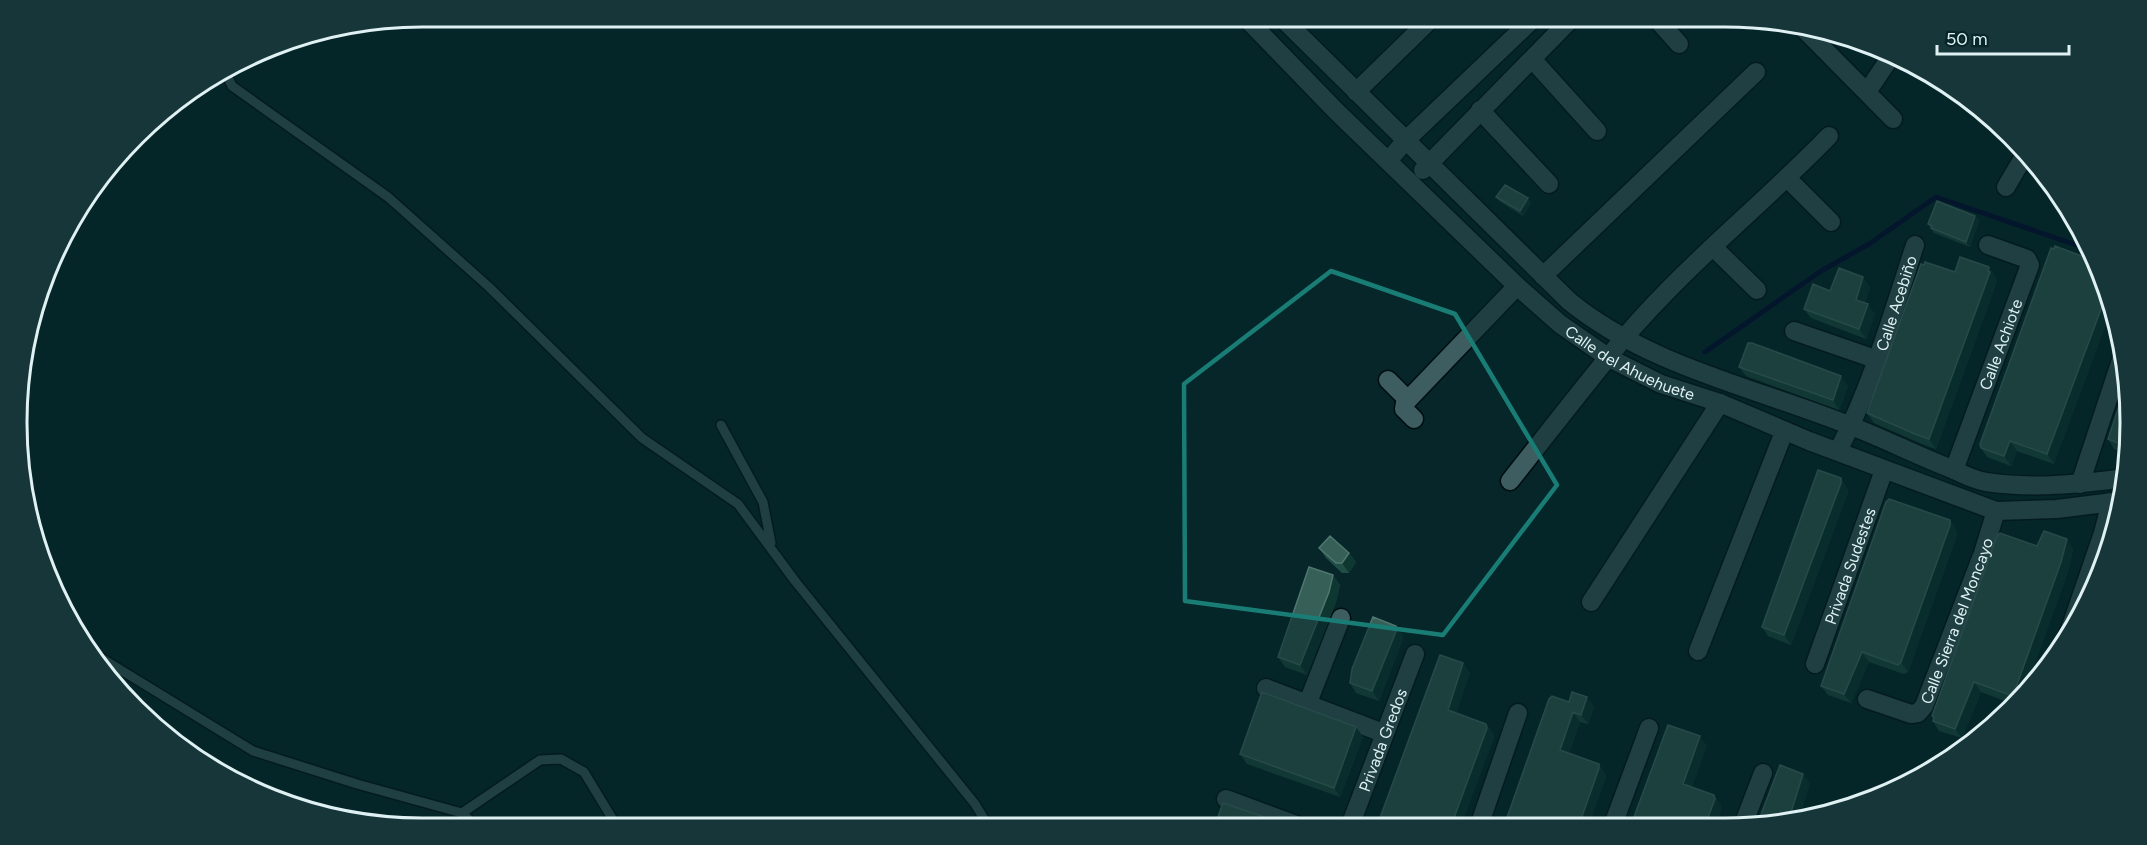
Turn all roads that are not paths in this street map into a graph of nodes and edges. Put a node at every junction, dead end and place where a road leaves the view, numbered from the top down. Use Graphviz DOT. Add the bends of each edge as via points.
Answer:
graph roads {
  1 [pos="1255,27"];
  2 [pos="1292,27"];
  3 [pos="1423,27"];
  4 [pos="1524,27"];
  5 [pos="1564,27"];
  6 [pos="1663,27"];
  7 [pos="1812,37"];
  8 [pos="1679,45"];
  9 [pos="1533,60"];
  10 [pos="1887,62"];
  11 [pos="1756,72"];
  12 [pos="228,78"];
  13 [pos="1356,92"];
  14 [pos="1867,92"];
  15 [pos="1480,110"];
  16 [pos="1893,119"];
  17 [pos="1597,131"];
  18 [pos="1829,136"];
  19 [pos="1406,140"];
  20 [pos="1389,160"];
  21 [pos="2021,161"];
  22 [pos="1430,162"];
  23 [pos="1788,179"];
  24 [pos="1412,182"];
  25 [pos="1549,184"];
  26 [pos="2006,187"];
  27 [pos="1831,222"];
  28 [pos="1988,245"];
  29 [pos="1915,246"];
  30 [pos="1713,247"];
  31 [pos="1543,276"];
  32 [pos="1517,285"];
  33 [pos="1757,290"];
  34 [pos="1794,331"];
  35 [pos="1625,338"];
  36 [pos="1609,358"];
  37 [pos="1878,360"];
  38 [pos="2117,372"];
  39 [pos="1388,380"];
  40 [pos="1408,400"];
  41 [pos="1720,403"];
  42 [pos="1414,418"];
  43 [pos="721,425"];
  44 [pos="1851,426"];
  45 [pos="1784,432"];
  46 [pos="1838,451"];
  47 [pos="1884,470"];
  48 [pos="1954,470"];
  49 [pos="2116,479"];
  50 [pos="1510,481"];
  51 [pos="2080,484"];
  52 [pos="2111,503"];
  53 [pos="1996,511"];
  54 [pos="2101,543"];
  55 [pos="772,547"];
  56 [pos="2092,570"];
  57 [pos="1591,602"];
  58 [pos="1341,618"];
  59 [pos="1698,651"];
  60 [pos="1415,654"];
  61 [pos="109,662"];
  62 [pos="1815,664"];
  63 [pos="1266,688"];
  64 [pos="1868,699"];
  65 [pos="1307,705"];
  66 [pos="1518,713"];
  67 [pos="1649,728"];
  68 [pos="1383,734"];
  69 [pos="1763,773"];
  70 [pos="1226,799"];
  71 [pos="462,813"];
  72 [pos="1746,817"];
  73 [pos="467,818"];
  74 [pos="612,818"];
  75 [pos="984,818"];
  76 [pos="1277,818"];
  77 [pos="1353,818"];
  78 [pos="1482,818"];
  79 [pos="1616,818"];
  1 -- 20 [label="street, Calle del Ahuehuete"];
  2 -- 13 [label="street, Calle del Ahuehuete"];
  3 -- 13 [label="street"];
  4 -- 19 [label="street"];
  5 -- 9 [label="street"];
  6 -- 8 [label="street"];
  7 -- 14 [label="street"];
  9 -- 15 [label="street"];
  9 -- 17 [label="street"];
  10 -- 14 [label="street"];
  11 -- 31 [label="street"];
  12 -- 55 [label="lane" via="232,86 388,197 489,286 642,438 738,504"];
  13 -- 19 [label="street, Calle del Ahuehuete"];
  14 -- 16 [label="street"];
  15 -- 22 [label="street"];
  15 -- 25 [label="street"];
  18 -- 23 [label="street"];
  19 -- 20 [label="street"];
  19 -- 22 [label="street, Calle del Ahuehuete"];
  20 -- 24 [label="street, Calle del Ahuehuete"];
  21 -- 26 [label="street"];
  22 -- 24 [label="street"];
  22 -- 31 [label="street, Calle del Ahuehuete"];
  23 -- 27 [label="street"];
  23 -- 30 [label="street"];
  24 -- 32 [label="street, Calle del Ahuehuete"];
  28 -- 48 [label="street, Calle Achiote" via="2027,259 2030,265"];
  29 -- 37 [label="street, Calle Acebiño"];
  30 -- 33 [label="street"];
  30 -- 35 [label="street"];
  31 -- 35 [label="street, Calle del Ahuehuete" via="1585,314"];
  32 -- 36 [label="street, Calle del Ahuehuete" via="1560,324"];
  32 -- 40 [label="street"];
  34 -- 37 [label="street, Calle Acebiño"];
  35 -- 36 [label="street"];
  35 -- 44 [label="street, Calle del Ahuehuete" via="1730,383"];
  36 -- 41 [label="street, Calle del Ahuehuete" via="1661,384"];
  36 -- 50 [label="street"];
  37 -- 44 [label="street, Calle Acebiño"];
  38 -- 51 [label="street"];
  39 -- 40 [label="street"];
  40 -- 42 [label="street" via="1404,409"];
  41 -- 45 [label="street, Calle del Ahuehuete"];
  41 -- 57 [label="street"];
  43 -- 55 [label="lane" via="763,502"];
  44 -- 46 [label="street, Calle Acebiño"];
  44 -- 48 [label="street, Calle del Ahuehuete"];
  45 -- 46 [label="street, Calle del Ahuehuete"];
  45 -- 59 [label="street"];
  46 -- 47 [label="street, Calle del Ahuehuete"];
  47 -- 53 [label="street, Calle del Ahuehuete"];
  47 -- 62 [label="street, Privada Sudestes"];
  48 -- 51 [label="street, Calle del Ahuehuete" via="1982,482"];
  49 -- 51 [label="street, Calle del Ahuehuete"];
  52 -- 53 [label="street, Calle del Ahuehuete"];
  53 -- 64 [label="street, Calle Sierra del Moncayo" via="1924,706 1911,714"];
  54 -- 56 [label="street"];
  55 -- 75 [label="lane"];
  58 -- 65 [label="street"];
  60 -- 68 [label="street, Privada Gredos"];
  61 -- 71 [label="lane" via="253,751"];
  63 -- 65 [label="street"];
  65 -- 68 [label="street"];
  66 -- 78 [label="street"];
  67 -- 79 [label="street"];
  68 -- 77 [label="street, Privada Gredos"];
  69 -- 72 [label="street"];
  70 -- 76 [label="street"];
  71 -- 73 [label="lane"];
  71 -- 74 [label="lane" via="540,760 561,759 584,772"];
}
